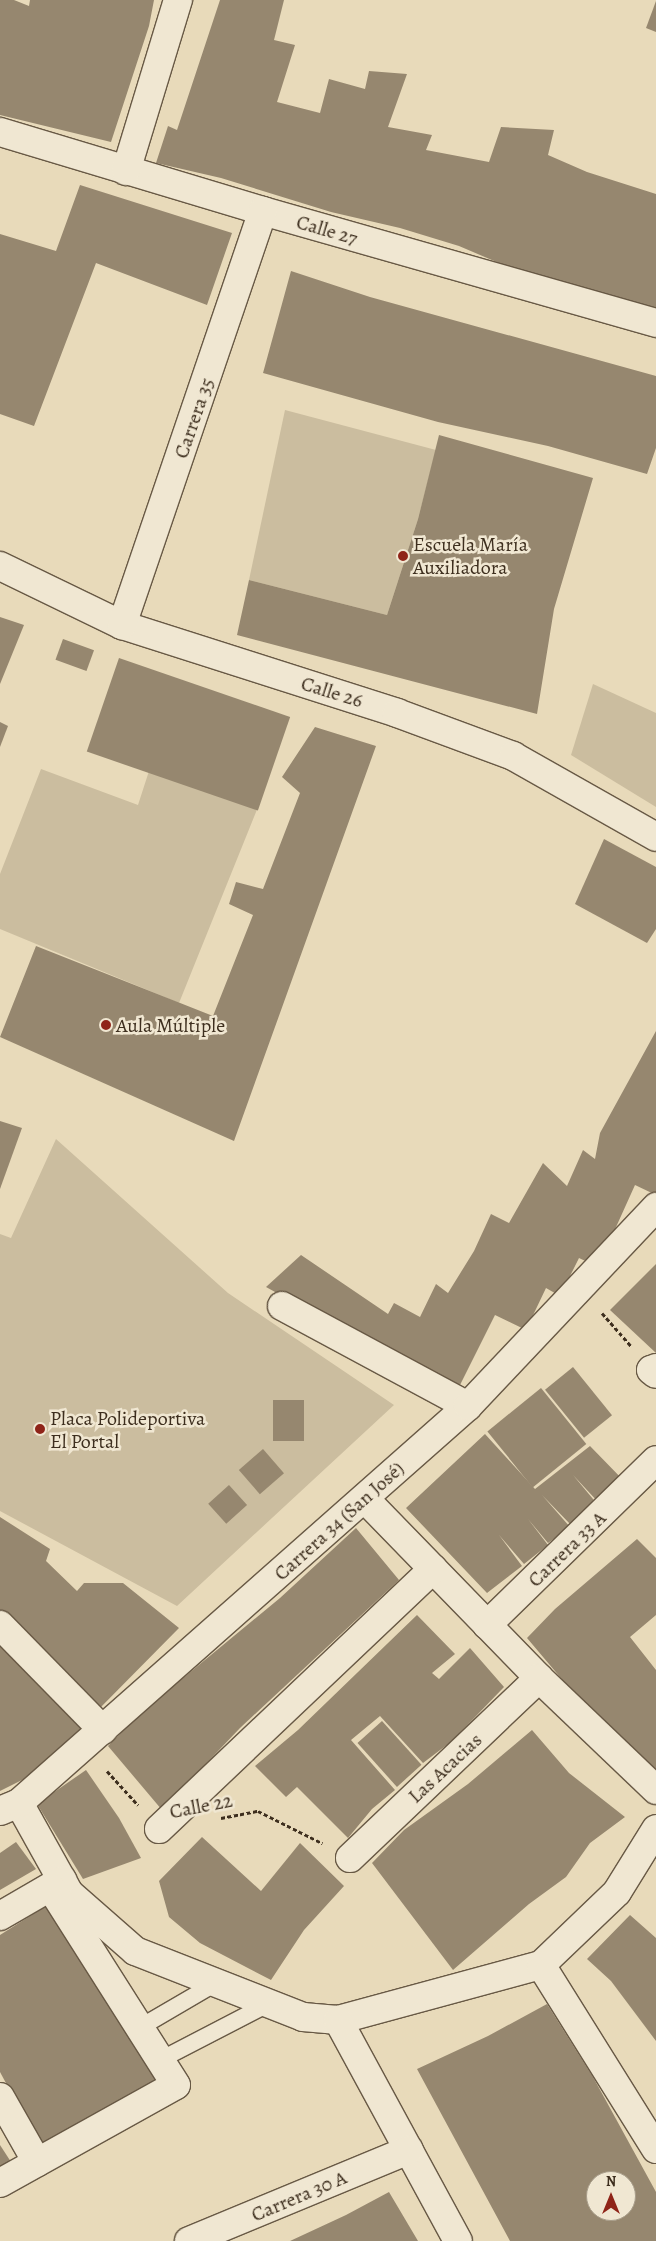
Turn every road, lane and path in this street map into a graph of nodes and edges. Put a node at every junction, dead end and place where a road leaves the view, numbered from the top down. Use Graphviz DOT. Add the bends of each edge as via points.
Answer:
graph roads {
  1 [pos="178,0"];
  2 [pos="0,132"];
  3 [pos="126,171"];
  4 [pos="263,211"];
  5 [pos="656,323"];
  6 [pos="1,567"];
  7 [pos="122,624"];
  8 [pos="656,837"];
  9 [pos="656,1208"];
  10 [pos="578,1286"];
  11 [pos="282,1306"];
  12 [pos="654,1371"];
  13 [pos="468,1406"];
  14 [pos="651,1467"];
  15 [pos="365,1498"];
  16 [pos="432,1569"];
  17 [pos="0,1625"];
  18 [pos="487,1625"];
  19 [pos="539,1678"];
  20 [pos="94,1738"];
  21 [pos="656,1790"];
  22 [pos="10,1807"];
  23 [pos="213,1819"];
  24 [pos="158,1829"];
  25 [pos="656,1829"];
  26 [pos="350,1858"];
  27 [pos="56,1884"];
  28 [pos="0,1916"];
  29 [pos="541,1965"];
  30 [pos="216,1983"];
  31 [pos="268,2004"];
  32 [pos="338,2020"];
  33 [pos="139,2028"];
  34 [pos="160,2060"];
  35 [pos="0,2097"];
  36 [pos="656,2149"];
  37 [pos="408,2150"];
  38 [pos="37,2162"];
  39 [pos="0,2184"];
  40 [pos="217,2236"];
  41 [pos="189,2241"];
  42 [pos="458,2241"];
  1 -- 3 [label="street"];
  2 -- 3 [label="street, Calle 27"];
  3 -- 4 [label="street, Calle 27"];
  4 -- 5 [label="street, Calle 27"];
  4 -- 7 [label="street, Carrera 35"];
  6 -- 7 [label="street, Calle 26"];
  7 -- 8 [label="street, Calle 26" via="398,713 513,756"];
  9 -- 10 [label="street, Carrera 34 (San José)" via="618,1250"];
  10 -- 12 [label="path"];
  10 -- 13 [label="street, Carrera 34 (San José)"];
  11 -- 13 [label="street"];
  13 -- 15 [label="street, Carrera 34 (San José)"];
  14 -- 18 [label="street, Carrera 33 A"];
  15 -- 16 [label="street"];
  15 -- 20 [label="street, Carrera 34 (San José)"];
  16 -- 18 [label="street"];
  16 -- 24 [label="street"];
  17 -- 20 [label="street"];
  18 -- 19 [label="street"];
  19 -- 21 [label="street"];
  19 -- 26 [label="street, Las Acacias"];
  20 -- 22 [label="street, Carrera 34 (San José)"];
  20 -- 24 [label="path, Calle 22"];
  22 -- 27 [label="street"];
  23 -- 26 [label="path, Calle 22" via="258,1811"];
  25 -- 29 [label="street" via="617,1892"];
  27 -- 28 [label="street"];
  27 -- 30 [label="street" via="135,1951"];
  27 -- 33 [label="street"];
  29 -- 32 [label="street"];
  29 -- 36 [label="street"];
  30 -- 31 [label="street"];
  30 -- 33 [label="lane"];
  31 -- 32 [label="street" via="303,2017"];
  31 -- 34 [label="lane"];
  32 -- 37 [label="street"];
  33 -- 34 [label="street"];
  34 -- 38 [label="street" via="176,2086"];
  35 -- 38 [label="street"];
  37 -- 40 [label="street, Carrera 30 A"];
  37 -- 42 [label="street"];
  38 -- 39 [label="street"];
  40 -- 41 [label="street, Carrera 30 A"];
}
